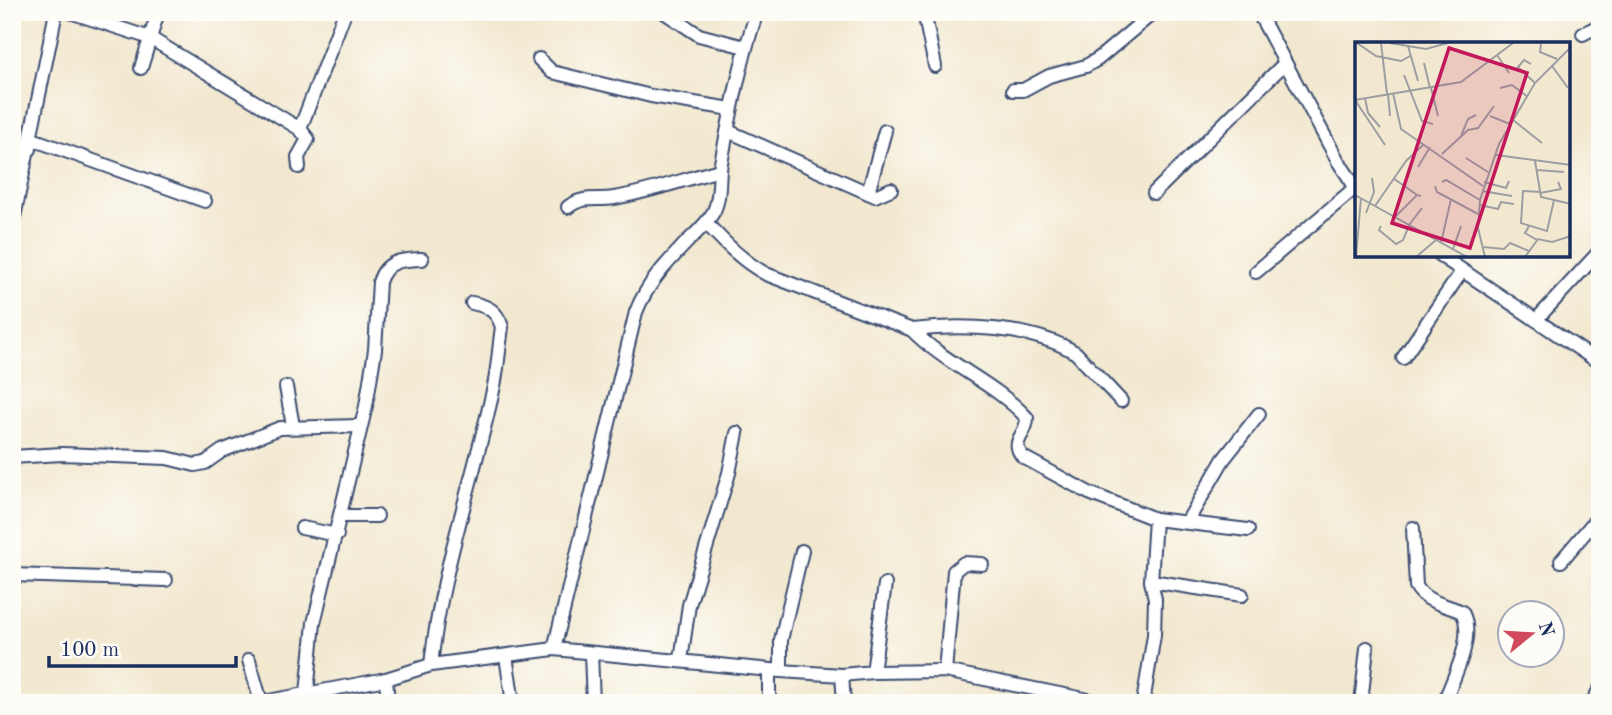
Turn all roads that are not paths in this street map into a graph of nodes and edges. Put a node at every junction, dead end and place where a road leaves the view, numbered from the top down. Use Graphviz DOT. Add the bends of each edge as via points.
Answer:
graph roads {
  1 [pos="56,12"];
  2 [pos="70,12"];
  3 [pos="158,12"];
  4 [pos="345,12"];
  5 [pos="664,12"];
  6 [pos="757,12"];
  7 [pos="924,12"];
  8 [pos="1154,12"];
  9 [pos="1258,12"];
  10 [pos="1600,25"];
  11 [pos="1583,34"];
  12 [pos="150,38"];
  13 [pos="744,47"];
  14 [pos="540,59"];
  15 [pos="1284,64"];
  16 [pos="935,66"];
  17 [pos="141,68"];
  18 [pos="1013,90"];
  19 [pos="731,109"];
  20 [pos="300,129"];
  21 [pos="728,131"];
  22 [pos="885,131"];
  23 [pos="31,144"];
  24 [pos="12,148"];
  25 [pos="299,166"];
  26 [pos="720,170"];
  27 [pos="1355,185"];
  28 [pos="1355,188"];
  29 [pos="891,189"];
  30 [pos="867,193"];
  31 [pos="1154,193"];
  32 [pos="205,201"];
  33 [pos="568,207"];
  34 [pos="706,223"];
  35 [pos="12,227"];
  36 [pos="1600,251"];
  37 [pos="1442,257"];
  38 [pos="422,259"];
  39 [pos="1462,271"];
  40 [pos="1256,272"];
  41 [pos="472,303"];
  42 [pos="1536,320"];
  43 [pos="912,330"];
  44 [pos="1403,358"];
  45 [pos="1600,363"];
  46 [pos="286,387"];
  47 [pos="1121,401"];
  48 [pos="1259,414"];
  49 [pos="293,426"];
  50 [pos="360,426"];
  51 [pos="737,433"];
  52 [pos="12,457"];
  53 [pos="1600,515"];
  54 [pos="341,516"];
  55 [pos="377,516"];
  56 [pos="1155,519"];
  57 [pos="1187,522"];
  58 [pos="302,528"];
  59 [pos="1413,528"];
  60 [pos="1248,530"];
  61 [pos="337,535"];
  62 [pos="802,551"];
  63 [pos="1561,561"];
  64 [pos="982,564"];
  65 [pos="12,575"];
  66 [pos="166,580"];
  67 [pos="1150,581"];
  68 [pos="885,584"];
  69 [pos="1242,595"];
  70 [pos="1367,648"];
  71 [pos="554,649"];
  72 [pos="591,653"];
  73 [pos="506,656"];
  74 [pos="249,660"];
  75 [pos="681,660"];
  76 [pos="431,665"];
  77 [pos="775,671"];
  78 [pos="945,671"];
  79 [pos="873,672"];
  80 [pos="842,675"];
  81 [pos="386,679"];
  82 [pos="1600,689"];
  83 [pos="307,692"];
  84 [pos="1076,700"];
  85 [pos="260,702"];
  86 [pos="388,703"];
  87 [pos="513,703"];
  88 [pos="593,703"];
  89 [pos="769,703"];
  90 [pos="844,703"];
  91 [pos="1104,703"];
  92 [pos="1143,703"];
  93 [pos="1361,703"];
  94 [pos="1444,703"];
  95 [pos="1592,703"];
  1 -- 23 [label="street"];
  2 -- 12 [label="street"];
  3 -- 12 [label="street"];
  4 -- 20 [label="street"];
  5 -- 13 [label="street" via="699,35"];
  6 -- 13 [label="street"];
  7 -- 16 [label="street"];
  8 -- 18 [label="street" via="1086,66"];
  9 -- 15 [label="street"];
  10 -- 11 [label="street"];
  12 -- 17 [label="street"];
  12 -- 20 [label="street"];
  13 -- 19 [label="street"];
  14 -- 19 [label="street" via="552,72"];
  15 -- 27 [label="street"];
  15 -- 31 [label="street"];
  19 -- 21 [label="street"];
  20 -- 25 [label="street" via="308,139 298,157"];
  21 -- 26 [label="street"];
  21 -- 30 [label="street"];
  22 -- 30 [label="street"];
  23 -- 24 [label="street"];
  23 -- 32 [label="street"];
  23 -- 35 [label="street"];
  26 -- 33 [label="street" via="615,198 587,198"];
  26 -- 34 [label="street" via="718,200"];
  28 -- 40 [label="street"];
  29 -- 30 [label="street" via="875,196"];
  34 -- 43 [label="street" via="732,251 766,274"];
  34 -- 71 [label="street" via="654,276 636,312"];
  36 -- 42 [label="street"];
  37 -- 39 [label="street"];
  38 -- 50 [label="street" via="400,260 382,272 375,350"];
  39 -- 42 [label="street"];
  39 -- 44 [label="street"];
  41 -- 76 [label="street" via="489,307 502,327 494,384 457,526"];
  42 -- 45 [label="street"];
  43 -- 47 [label="street" via="985,327 1069,348"];
  43 -- 56 [label="street" via="1027,418 1016,444 1023,457 1089,493"];
  46 -- 49 [label="street"];
  48 -- 57 [label="street" via="1223,460"];
  49 -- 50 [label="street"];
  49 -- 52 [label="street" via="267,432 195,465 167,458"];
  50 -- 54 [label="street"];
  51 -- 75 [label="street" via="689,605"];
  53 -- 63 [label="street"];
  54 -- 55 [label="street"];
  54 -- 61 [label="street"];
  56 -- 57 [label="street"];
  56 -- 67 [label="street"];
  57 -- 60 [label="street"];
  58 -- 61 [label="street"];
  59 -- 94 [label="street" via="1419,592 1462,612 1466,620 1464,647"];
  61 -- 83 [label="street" via="314,623"];
  62 -- 77 [label="street"];
  64 -- 78 [label="street" via="964,563 954,571"];
  65 -- 66 [label="street"];
  67 -- 69 [label="street"];
  67 -- 92 [label="street" via="1155,599 1154,635"];
  68 -- 79 [label="street"];
  70 -- 93 [label="street"];
  71 -- 72 [label="street"];
  71 -- 73 [label="street"];
  72 -- 75 [label="street"];
  72 -- 88 [label="street"];
  73 -- 76 [label="street"];
  73 -- 87 [label="street"];
  74 -- 85 [label="street"];
  75 -- 77 [label="street"];
  76 -- 81 [label="street"];
  77 -- 80 [label="street"];
  77 -- 89 [label="street"];
  78 -- 79 [label="street"];
  78 -- 84 [label="street"];
  79 -- 80 [label="street"];
  80 -- 90 [label="street"];
  81 -- 83 [label="street"];
  81 -- 86 [label="street"];
  82 -- 95 [label="street"];
  83 -- 85 [label="street"];
  84 -- 91 [label="street"];
}
